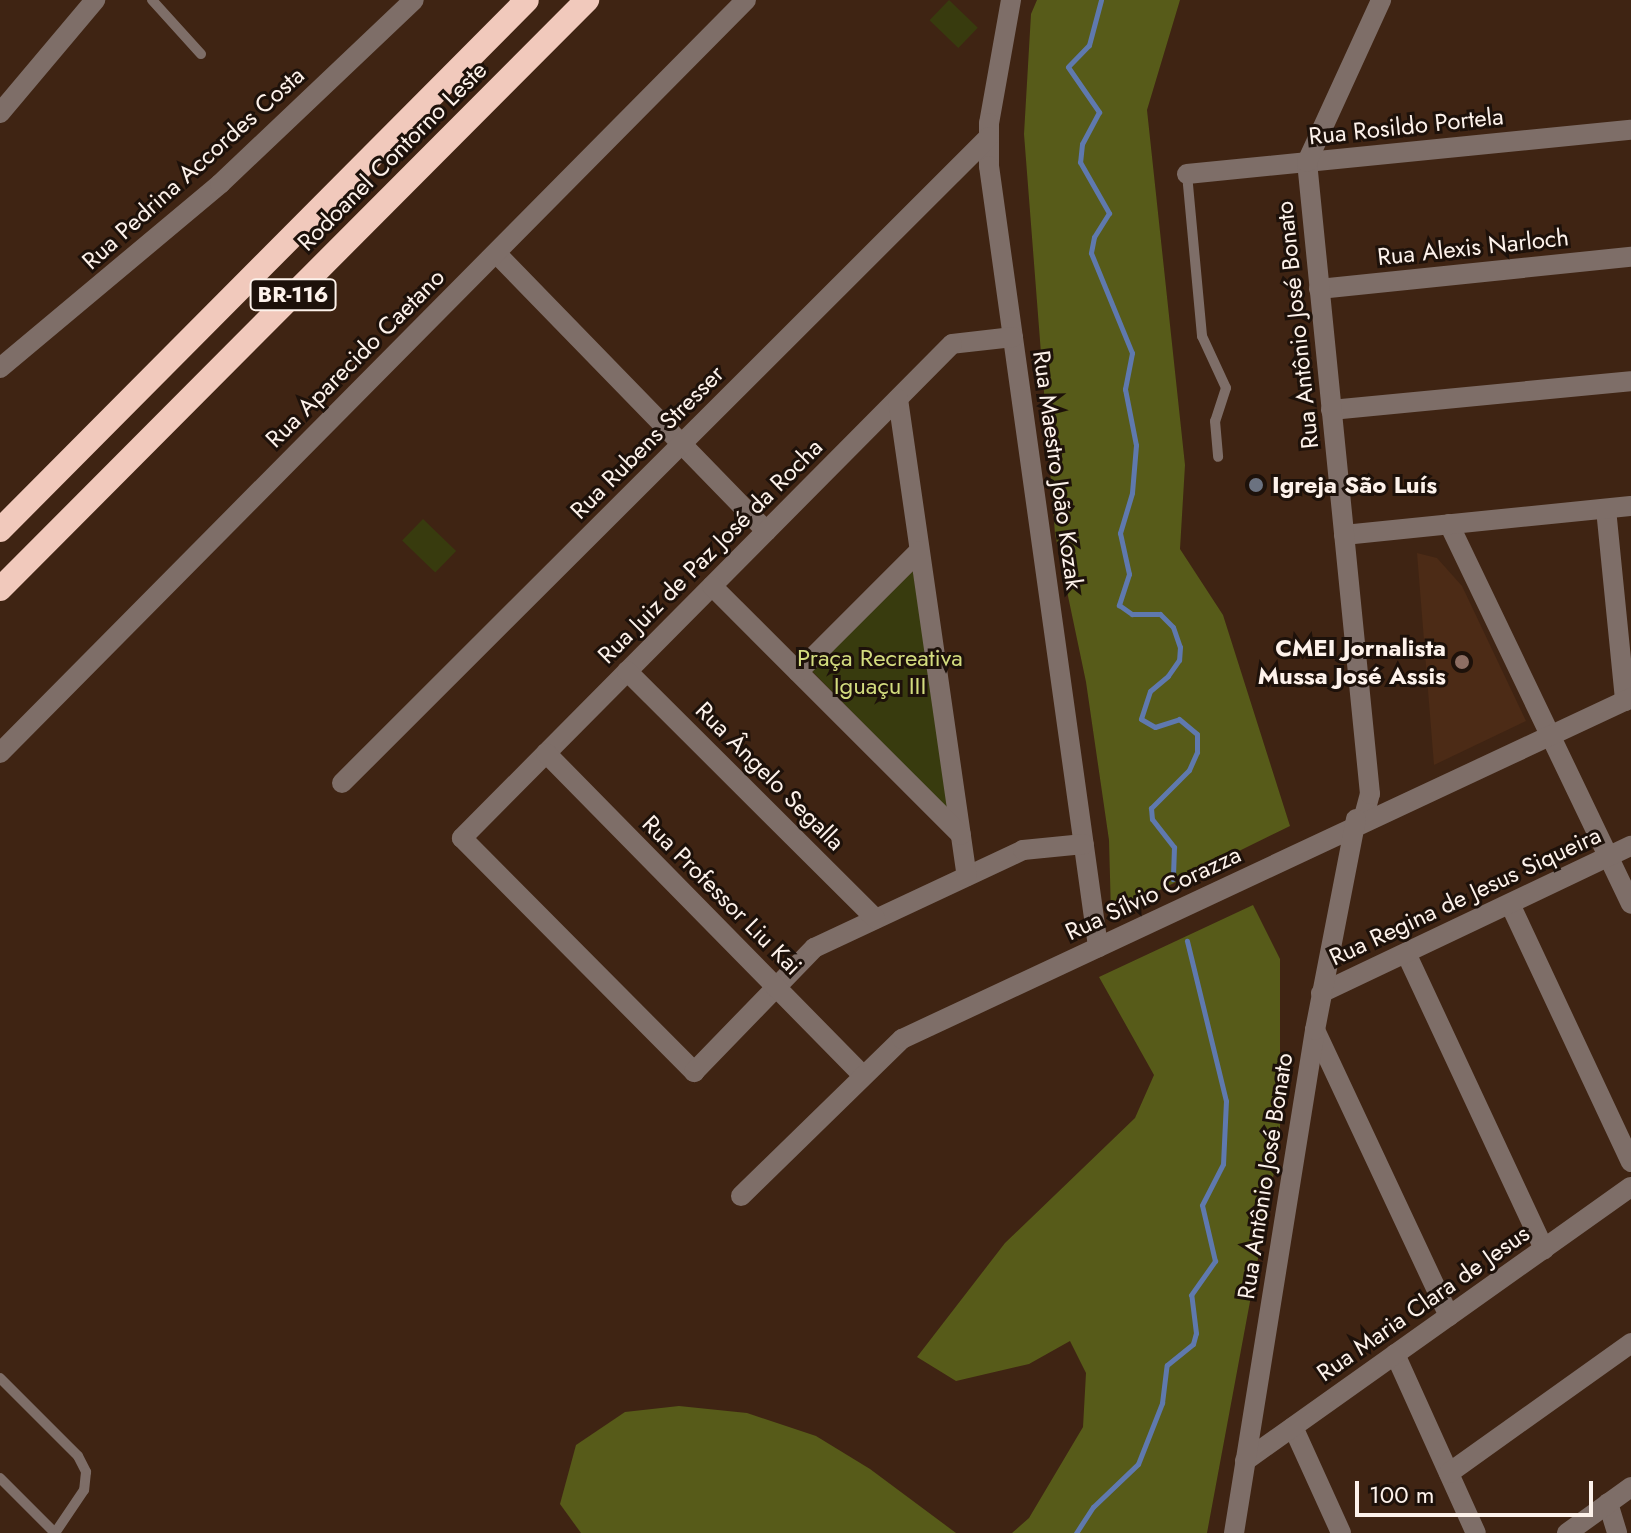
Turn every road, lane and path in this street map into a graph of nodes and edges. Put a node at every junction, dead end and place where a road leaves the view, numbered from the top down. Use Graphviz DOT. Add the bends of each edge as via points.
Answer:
graph roads {
  1 [pos="95,0"];
  2 [pos="152,0"];
  3 [pos="414,0"];
  4 [pos="527,0"];
  5 [pos="587,0"];
  6 [pos="746,0"];
  7 [pos="1011,0"];
  8 [pos="1381,0"];
  9 [pos="201,54"];
  10 [pos="0,113"];
  11 [pos="1631,130"];
  12 [pos="989,137"];
  13 [pos="1307,162"];
  14 [pos="1187,174"];
  15 [pos="496,253"];
  16 [pos="1631,257"];
  17 [pos="1319,289"];
  18 [pos="1013,337"];
  19 [pos="0,368"];
  20 [pos="1631,381"];
  21 [pos="898,399"];
  22 [pos="1331,410"];
  23 [pos="682,444"];
  24 [pos="1218,457"];
  25 [pos="1631,506"];
  26 [pos="1606,509"];
  27 [pos="1449,524"];
  28 [pos="0,530"];
  29 [pos="766,531"];
  30 [pos="1344,535"];
  31 [pos="919,551"];
  32 [pos="712,586"];
  33 [pos="0,589"];
  34 [pos="627,671"];
  35 [pos="798,672"];
  36 [pos="1628,699"];
  37 [pos="1550,736"];
  38 [pos="0,753"];
  39 [pos="546,753"];
  40 [pos="342,783"];
  41 [pos="1354,828"];
  42 [pos="961,835"];
  43 [pos="1084,844"];
  44 [pos="1631,846"];
  45 [pos="1608,857"];
  46 [pos="967,876"];
  47 [pos="1510,904"];
  48 [pos="1631,904"];
  49 [pos="876,919"];
  50 [pos="1098,947"];
  51 [pos="1406,953"];
  52 [pos="776,987"];
  53 [pos="1321,993"];
  54 [pos="1315,1030"];
  55 [pos="861,1073"];
  56 [pos="1631,1162"];
  57 [pos="1631,1187"];
  58 [pos="741,1196"];
  59 [pos="1544,1249"];
  60 [pos="1449,1316"];
  61 [pos="1631,1343"];
  62 [pos="1395,1354"];
  63 [pos="0,1378"];
  64 [pos="1293,1427"];
  65 [pos="1245,1461"];
  66 [pos="1449,1473"];
  67 [pos="0,1478"];
  68 [pos="1631,1487"];
  69 [pos="1608,1503"];
  70 [pos="54,1532"];
  71 [pos="1234,1533"];
  72 [pos="1341,1533"];
  73 [pos="1476,1533"];
  74 [pos="1567,1533"];
  75 [pos="1617,1533"];
  1 -- 10 [label="street"];
  2 -- 9 [label="lane"];
  3 -- 19 [label="street, Rua Pedrina Accordes Costa" via="220,184"];
  4 -- 28 [label="highway, Rodoanel Contorno Leste / BR-116"];
  5 -- 33 [label="highway, Rodoanel Contorno Leste / BR-116"];
  6 -- 15 [label="street, Rua Aparecido Caetano"];
  7 -- 12 [label="street, Rua Maestro João Kozak"];
  8 -- 13 [label="street, Rua Antônio José Bonato"];
  11 -- 13 [label="street, Rua Rosildo Portela"];
  12 -- 18 [label="street, Rua Maestro João Kozak"];
  12 -- 23 [label="street, Rua Rubens Stresser"];
  13 -- 14 [label="street, Rua Rosildo Portela"];
  13 -- 17 [label="street, Rua Antônio José Bonato"];
  14 -- 24 [label="lane" via="1202,336 1226,388 1215,421"];
  15 -- 23 [label="street"];
  15 -- 38 [label="street, Rua Aparecido Caetano"];
  16 -- 17 [label="street, Rua Alexis Narloch"];
  17 -- 22 [label="street, Rua Antônio José Bonato"];
  18 -- 21 [label="street, Rua Juiz de Paz José da Rocha" via="952,344"];
  18 -- 43 [label="street, Rua Maestro João Kozak"];
  20 -- 22 [label="street"];
  21 -- 29 [label="street, Rua Juiz de Paz José da Rocha"];
  21 -- 31 [label="street"];
  22 -- 30 [label="street, Rua Antônio José Bonato"];
  23 -- 29 [label="street"];
  23 -- 40 [label="street, Rua Rubens Stresser"];
  25 -- 26 [label="street"];
  26 -- 27 [label="street"];
  26 -- 36 [label="street"];
  27 -- 30 [label="street"];
  27 -- 37 [label="street"];
  29 -- 32 [label="street, Rua Juiz de Paz José da Rocha"];
  30 -- 41 [label="street, Rua Antônio José Bonato" via="1366,756"];
  31 -- 35 [label="street"];
  31 -- 42 [label="street"];
  32 -- 34 [label="street, Rua Juiz de Paz José da Rocha"];
  32 -- 35 [label="street"];
  34 -- 39 [label="street, Rua Juiz de Paz José da Rocha"];
  34 -- 49 [label="street, Rua Ângelo Segalla"];
  35 -- 42 [label="street"];
  36 -- 37 [label="street, Rua Sílvio Corazza"];
  37 -- 41 [label="street, Rua Sílvio Corazza"];
  37 -- 45 [label="street"];
  39 -- 52 [label="street, Rua Professor Liu Kai"];
  39 -- 52 [label="street, Rua Juiz de Paz José da Rocha" via="462,838 694,1072"];
  41 -- 50 [label="street, Rua Sílvio Corazza"];
  41 -- 53 [label="street, Rua Antônio José Bonato"];
  42 -- 46 [label="street"];
  43 -- 46 [label="street" via="1023,850"];
  43 -- 50 [label="street, Rua Maestro João Kozak"];
  44 -- 45 [label="street, Rua Regina de Jesus Siqueira"];
  45 -- 47 [label="street, Rua Regina de Jesus Siqueira"];
  45 -- 48 [label="street"];
  46 -- 49 [label="street"];
  47 -- 51 [label="street, Rua Regina de Jesus Siqueira"];
  47 -- 56 [label="street"];
  49 -- 52 [label="street" via="814,948"];
  50 -- 55 [label="street, Rua Sílvio Corazza" via="902,1039"];
  51 -- 53 [label="street, Rua Regina de Jesus Siqueira"];
  51 -- 59 [label="street"];
  52 -- 55 [label="street, Rua Professor Liu Kai"];
  53 -- 54 [label="street, Rua Antônio José Bonato"];
  54 -- 60 [label="street"];
  54 -- 65 [label="street, Rua Antônio José Bonato"];
  55 -- 58 [label="street, Rua Sílvio Corazza"];
  57 -- 59 [label="street, Rua Maria Clara de Jesus"];
  59 -- 60 [label="street, Rua Maria Clara de Jesus"];
  60 -- 62 [label="street, Rua Maria Clara de Jesus"];
  61 -- 66 [label="street"];
  62 -- 64 [label="street, Rua Maria Clara de Jesus"];
  62 -- 66 [label="street"];
  63 -- 70 [label="lane" via="78,1456 86,1472 84,1490"];
  64 -- 65 [label="street, Rua Maria Clara de Jesus"];
  64 -- 72 [label="street"];
  65 -- 71 [label="street, Rua Antônio José Bonato"];
  66 -- 73 [label="street"];
  67 -- 70 [label="lane"];
  68 -- 69 [label="street"];
  69 -- 74 [label="street"];
  69 -- 75 [label="street"];
}
